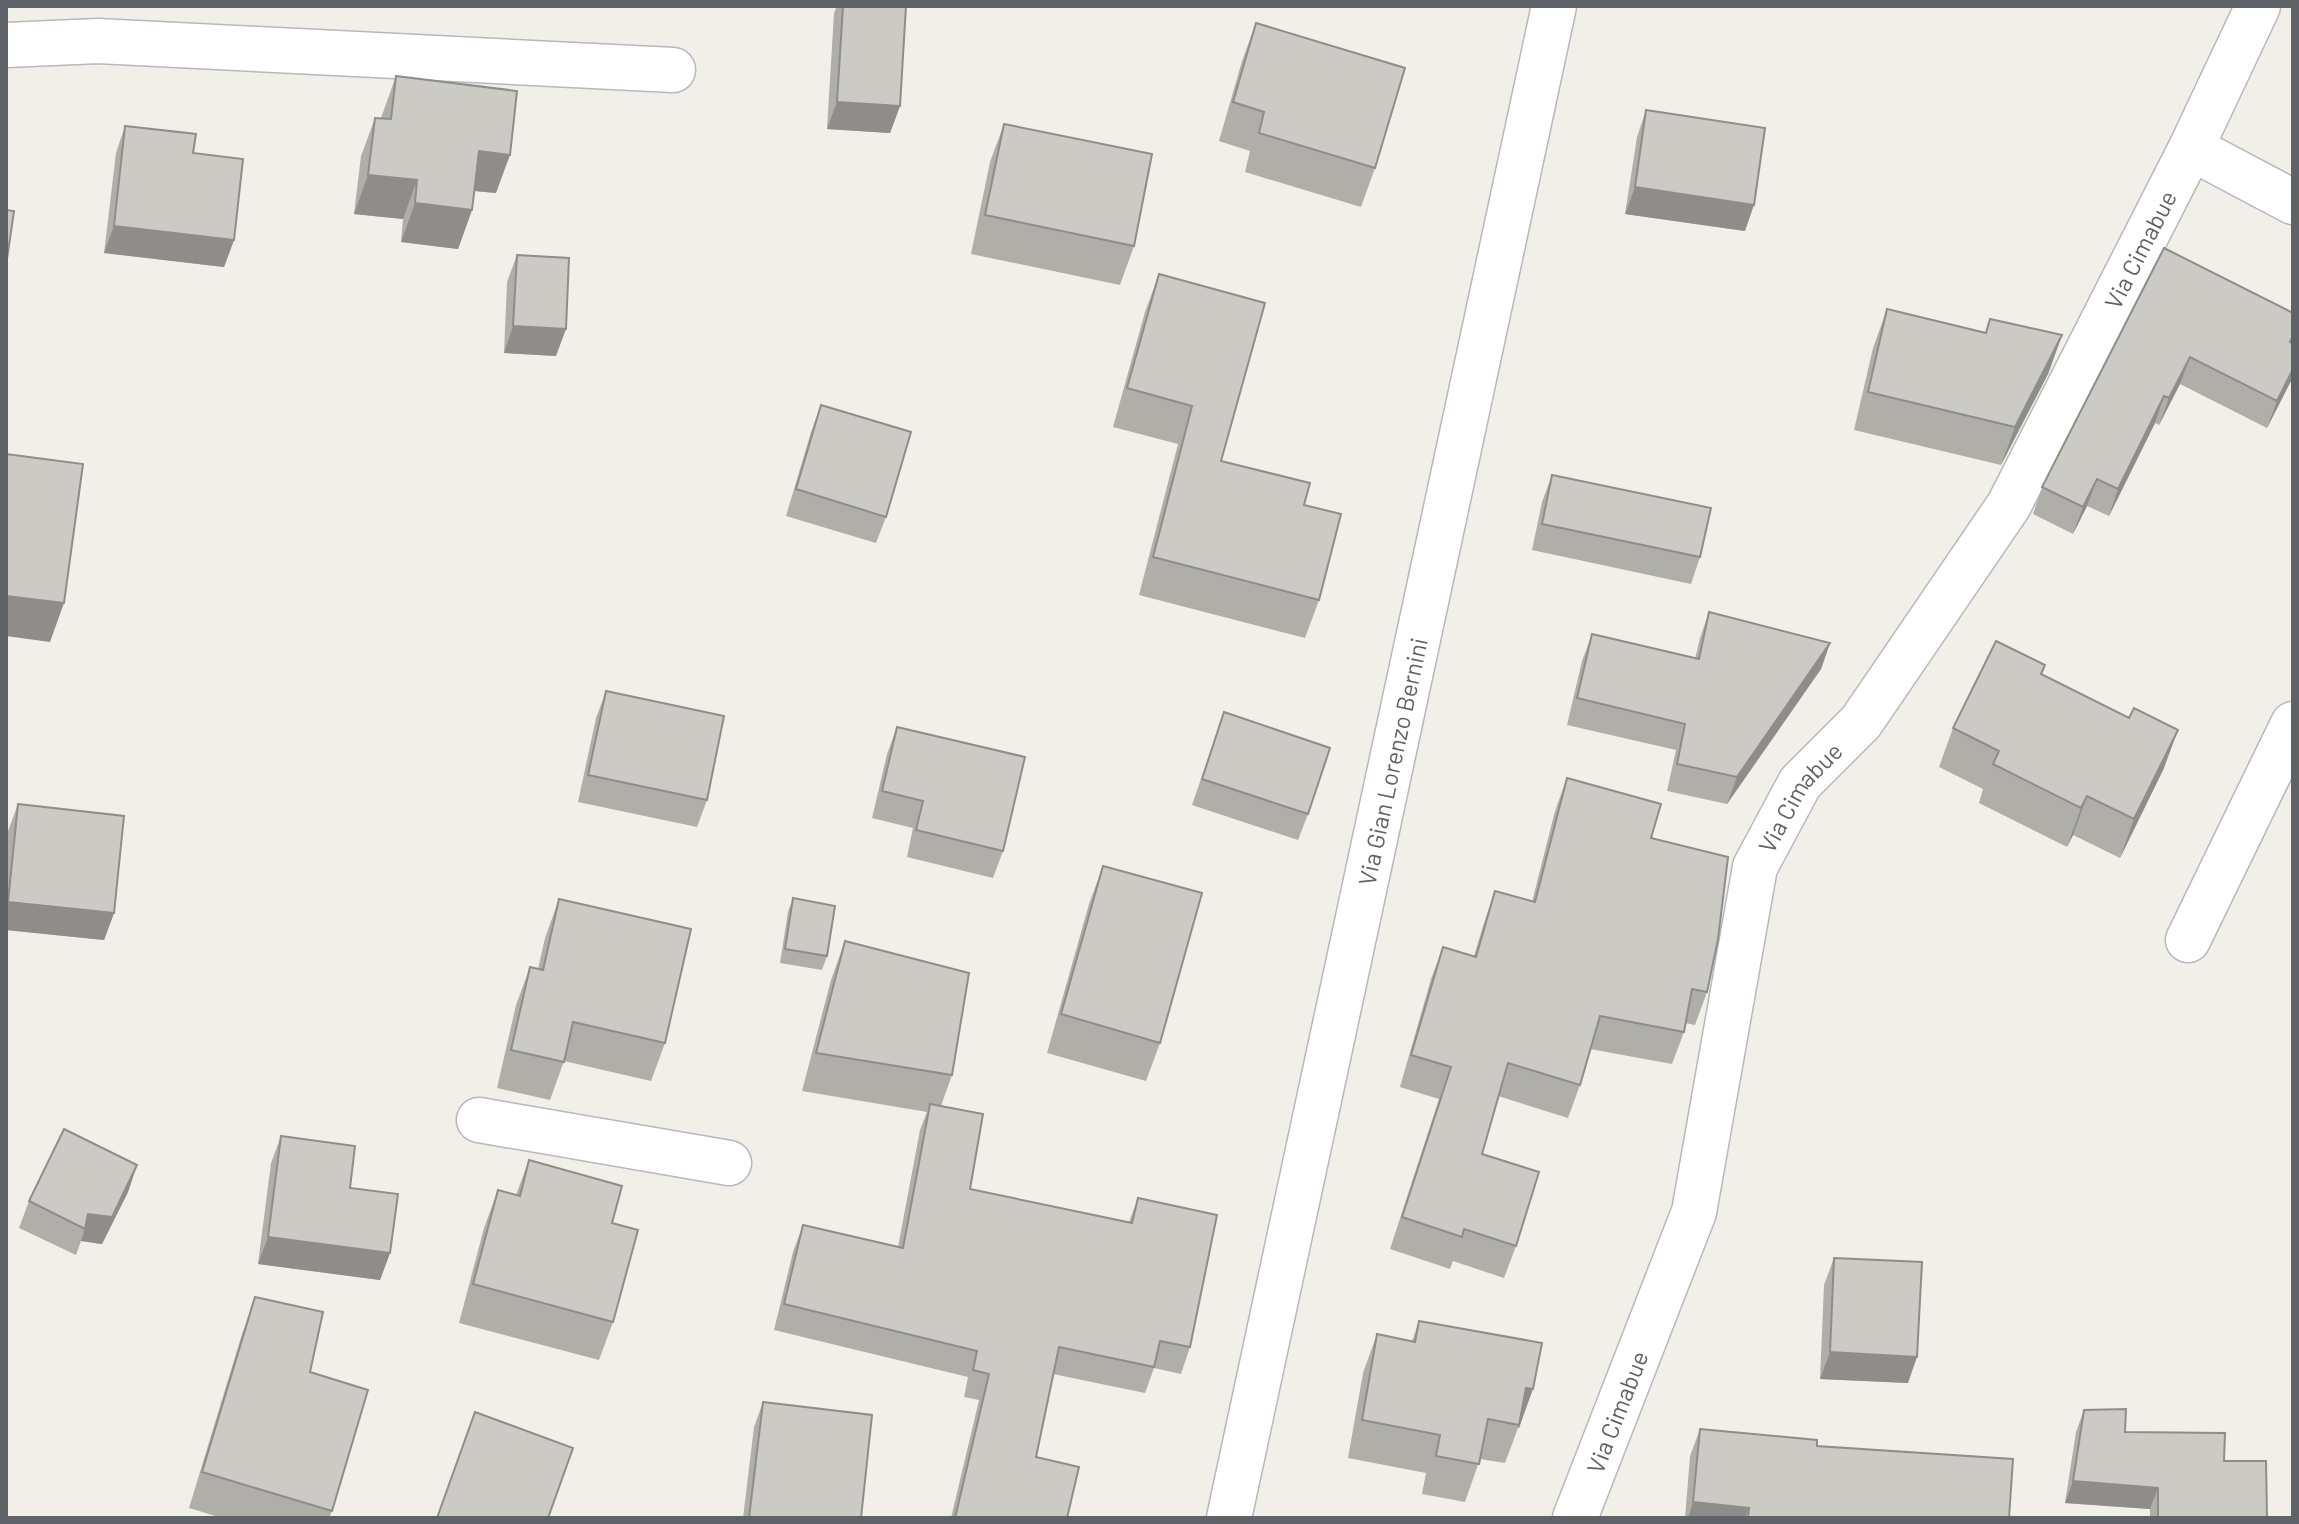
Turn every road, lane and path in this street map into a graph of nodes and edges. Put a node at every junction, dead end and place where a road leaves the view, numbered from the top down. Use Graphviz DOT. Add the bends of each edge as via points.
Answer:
graph roads {
  1 [pos="1554,6"];
  2 [pos="2258,6"];
  3 [pos="6,45"];
  4 [pos="673,70"];
  5 [pos="2191,148"];
  6 [pos="2293,202"];
  7 [pos="2293,724"];
  8 [pos="2188,940"];
  9 [pos="479,1120"];
  10 [pos="729,1163"];
  11 [pos="1229,1518"];
  12 [pos="1575,1518"];
  1 -- 11 [label="street, Via Gian Lorenzo Bernini"];
  2 -- 5 [label="street, Via Cimabue"];
  3 -- 4 [label="street" via="98,41"];
  5 -- 6 [label="street"];
  5 -- 12 [label="street, Via Cimabue" via="2009,505 1861,722 1800,783 1755,867 1694,1212"];
  7 -- 8 [label="street"];
  9 -- 10 [label="street"];
}
